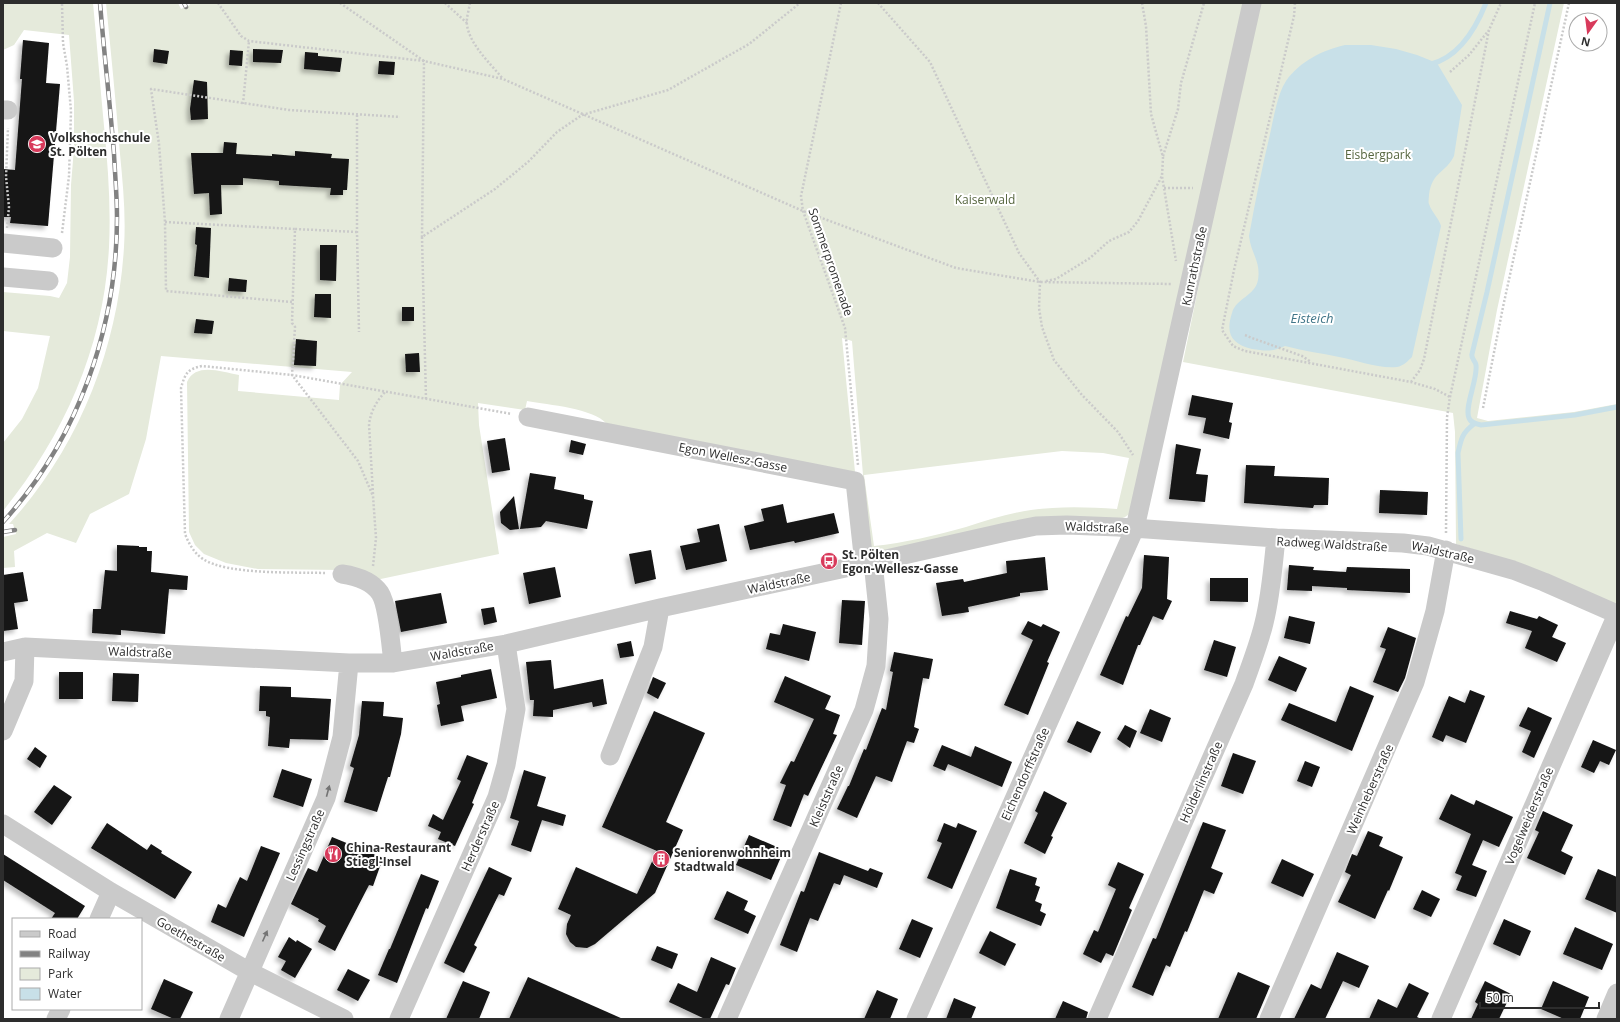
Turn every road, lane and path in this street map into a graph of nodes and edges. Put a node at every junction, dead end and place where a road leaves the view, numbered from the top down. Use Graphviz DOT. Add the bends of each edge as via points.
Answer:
graph roads {
  1 [pos="62,3"];
  2 [pos="218,3"];
  3 [pos="340,3"];
  4 [pos="445,3"];
  5 [pos="470,3"];
  6 [pos="800,3"];
  7 [pos="842,3"];
  8 [pos="878,3"];
  9 [pos="1142,3"];
  10 [pos="1204,3"];
  11 [pos="1252,3"];
  12 [pos="1295,3"];
  13 [pos="1501,3"];
  14 [pos="1535,3"];
  15 [pos="1569,3"];
  16 [pos="467,24"];
  17 [pos="1489,30"];
  18 [pos="249,41"];
  19 [pos="424,61"];
  20 [pos="1450,72"];
  21 [pos="503,79"];
  22 [pos="244,104"];
  23 [pos="582,114"];
  24 [pos="358,115"];
  25 [pos="6,116"];
  26 [pos="400,117"];
  27 [pos="1162,157"];
  28 [pos="1162,176"];
  29 [pos="1164,188"];
  30 [pos="1196,188"];
  31 [pos="803,211"];
  32 [pos="8,217"];
  33 [pos="165,222"];
  34 [pos="294,229"];
  35 [pos="357,232"];
  36 [pos="422,237"];
  37 [pos="3,244"];
  38 [pos="53,248"];
  39 [pos="1177,264"];
  40 [pos="3,277"];
  41 [pos="48,281"];
  42 [pos="1040,282"];
  43 [pos="1175,284"];
  44 [pos="292,302"];
  45 [pos="359,332"];
  46 [pos="1245,334"];
  47 [pos="1311,363"];
  48 [pos="292,375"];
  49 [pos="1411,382"];
  50 [pos="385,392"];
  51 [pos="1450,396"];
  52 [pos="426,399"];
  53 [pos="1483,408"];
  54 [pos="528,417"];
  55 [pos="1135,458"];
  56 [pos="855,481"];
  57 [pos="373,496"];
  58 [pos="1135,528"];
  59 [pos="1276,538"];
  60 [pos="1446,550"];
  61 [pos="869,563"];
  62 [pos="342,574"];
  63 [pos="371,584"];
  64 [pos="660,608"];
  65 [pos="1617,614"];
  66 [pos="506,644"];
  67 [pos="25,647"];
  68 [pos="3,652"];
  69 [pos="349,663"];
  70 [pos="393,663"];
  71 [pos="3,731"];
  72 [pos="610,756"];
  73 [pos="3,824"];
  74 [pos="111,892"];
  75 [pos="100,918"];
  76 [pos="250,972"];
  77 [pos="1617,993"];
  78 [pos="60,1010"];
  79 [pos="56,1019"];
  80 [pos="229,1019"];
  81 [pos="344,1019"];
  82 [pos="399,1019"];
  83 [pos="727,1019"];
  84 [pos="916,1019"];
  85 [pos="1097,1019"];
  86 [pos="1269,1019"];
  87 [pos="1441,1019"];
  88 [pos="1606,1019"];
  1 -- 38 [label="path" via="63,44 71,111 70,157 60,241"];
  2 -- 18 [label="path" via="241,36"];
  3 -- 19 [label="path"];
  4 -- 16 [label="path"];
  5 -- 16 [label="path"];
  6 -- 23 [label="path" via="749,44 668,90"];
  7 -- 31 [label="path, Sommerpromenade" via="801,196"];
  8 -- 42 [label="path" via="930,62 1019,253"];
  9 -- 27 [label="path" via="1146,26 1151,114"];
  10 -- 27 [label="path" via="1181,83 1178,109"];
  11 -- 58 [label="street, Kunrathstraße"];
  12 -- 47 [label="path" via="1222,330 1234,346 1245,351"];
  13 -- 17 [label="path"];
  14 -- 51 [label="path"];
  15 -- 53 [label="path"];
  16 -- 21 [label="path" via="477,47"];
  17 -- 20 [label="path" via="1469,55"];
  17 -- 49 [label="path" via="1424,359"];
  18 -- 19 [label="path"];
  18 -- 22 [label="path"];
  19 -- 21 [label="path"];
  19 -- 36 [label="path"];
  21 -- 23 [label="path"];
  22 -- 24 [label="path"];
  22 -- 33 [label="path" via="151,89 159,144"];
  23 -- 31 [label="path"];
  23 -- 36 [label="path" via="557,132 528,162 495,188"];
  24 -- 26 [label="path"];
  24 -- 35 [label="path"];
  25 -- 32 [label="path"];
  27 -- 28 [label="path"];
  28 -- 29 [label="path"];
  28 -- 42 [label="path" via="1138,221 1129,232 1109,241 1090,258 1056,279"];
  29 -- 30 [label="path"];
  29 -- 39 [label="path"];
  31 -- 42 [label="path" via="956,268"];
  31 -- 56 [label="path, Sommerpromenade" via="845,328 859,469"];
  33 -- 34 [label="path"];
  33 -- 44 [label="path" via="166,291"];
  34 -- 35 [label="path"];
  34 -- 44 [label="path"];
  35 -- 45 [label="path"];
  36 -- 52 [label="path"];
  37 -- 38 [label="street"];
  40 -- 41 [label="street"];
  42 -- 43 [label="path"];
  42 -- 55 [label="path" via="1039,308 1042,327 1054,360 1082,395 1118,432"];
  44 -- 48 [label="path" via="292,323 295,327"];
  46 -- 47 [label="path" via="1302,356"];
  47 -- 49 [label="path"];
  48 -- 50 [label="path"];
  48 -- 57 [label="path" via="358,461"];
  48 -- 62 [label="path" via="202,366 194,367 187,373 182,388 185,534 191,548 212,564 258,571"];
  49 -- 51 [label="path"];
  50 -- 52 [label="path"];
  50 -- 57 [label="path" via="375,403 370,414"];
  51 -- 60 [label="path" via="1447,417"];
  52 -- 54 [label="path"];
  54 -- 56 [label="street, Egon Wellesz-Gasse"];
  56 -- 61 [label="street"];
  57 -- 63 [label="path" via="376,538"];
  58 -- 59 [label="street, Waldstraße"];
  58 -- 61 [label="street, Waldstraße" via="1036,526"];
  58 -- 84 [label="street, Eichendorffstraße"];
  59 -- 60 [label="street, Waldstraße" via="1403,543"];
  59 -- 85 [label="street, Hölderlinstraße" via="1264,624 1244,684"];
  60 -- 65 [label="street, Waldstraße" via="1513,570"];
  60 -- 86 [label="street, Weinheberstraße" via="1428,641 1415,682"];
  61 -- 64 [label="street, Waldstraße"];
  61 -- 83 [label="street, Kleiststraße" via="879,619 876,666 864,710"];
  62 -- 63 [label="street" via="357,576"];
  63 -- 70 [label="street" via="380,593 387,616"];
  64 -- 66 [label="street, Waldstraße"];
  64 -- 72 [label="street" via="653,647"];
  65 -- 87 [label="street, Vogelweiderstraße"];
  66 -- 70 [label="street, Waldstraße"];
  66 -- 82 [label="street, Herderstraße" via="516,709 506,765 497,797"];
  67 -- 68 [label="street, Waldstraße"];
  67 -- 69 [label="street, Waldstraße"];
  67 -- 71 [label="street" via="24,681"];
  69 -- 70 [label="street, Waldstraße"];
  76 -- 69 [label="street, Lessingstraße, one-way" via="326,798 342,738"];
  73 -- 74 [label="street, Goethestraße"];
  74 -- 75 [label="street"];
  74 -- 76 [label="street, Goethestraße"];
  76 -- 80 [label="street, Lessingstraße"];
  76 -- 81 [label="street, Goethestraße"];
  77 -- 88 [label="street"];
  78 -- 79 [label="street"];
}
